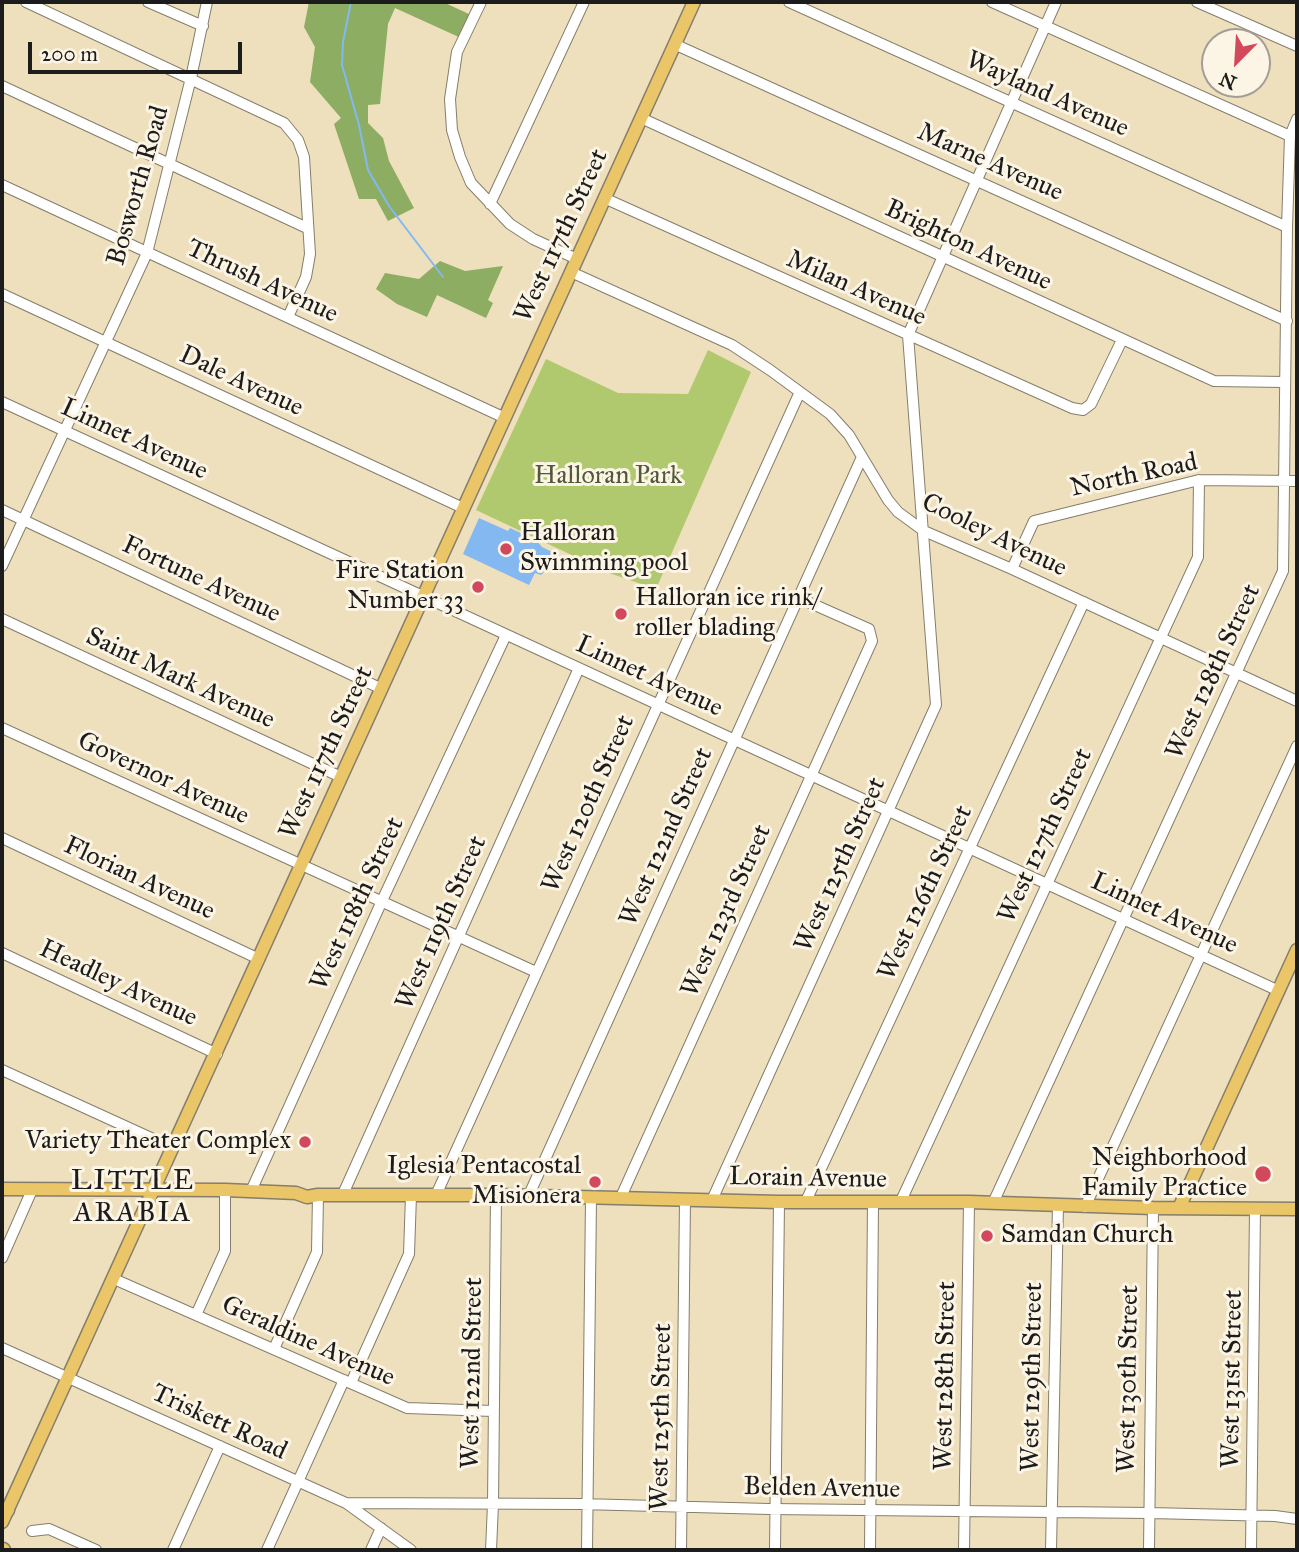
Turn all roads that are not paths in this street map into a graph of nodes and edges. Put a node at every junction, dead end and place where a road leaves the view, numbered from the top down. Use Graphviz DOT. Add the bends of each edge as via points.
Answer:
graph roads {
  1 [pos="26,2"];
  2 [pos="148,2"];
  3 [pos="207,2"];
  4 [pos="481,2"];
  5 [pos="584,2"];
  6 [pos="694,2"];
  7 [pos="789,2"];
  8 [pos="992,2"];
  9 [pos="1056,2"];
  10 [pos="1197,2"];
  11 [pos="203,26"];
  12 [pos="1045,26"];
  13 [pos="674,44"];
  14 [pos="1297,46"];
  15 [pos="191,78"];
  16 [pos="2,86"];
  17 [pos="1010,102"];
  18 [pos="641,118"];
  19 [pos="1297,119"];
  20 [pos="1290,136"];
  21 [pos="170,163"];
  22 [pos="976,179"];
  23 [pos="2,185"];
  24 [pos="604,198"];
  25 [pos="490,204"];
  26 [pos="1287,227"];
  27 [pos="307,228"];
  28 [pos="147,253"];
  29 [pos="941,257"];
  30 [pos="577,260"];
  31 [pos="571,272"];
  32 [pos="2,295"];
  33 [pos="288,317"];
  34 [pos="1287,321"];
  35 [pos="908,335"];
  36 [pos="1122,340"];
  37 [pos="106,343"];
  38 [pos="1285,382"];
  39 [pos="799,394"];
  40 [pos="2,402"];
  41 [pos="505,418"];
  42 [pos="64,431"];
  43 [pos="862,457"];
  44 [pos="1199,480"];
  45 [pos="1286,481"];
  46 [pos="1297,481"];
  47 [pos="463,508"];
  48 [pos="2,510"];
  49 [pos="23,520"];
  50 [pos="924,531"];
  51 [pos="2,566"];
  52 [pos="1012,569"];
  53 [pos="424,598"];
  54 [pos="799,598"];
  55 [pos="1084,602"];
  56 [pos="2,619"];
  57 [pos="506,635"];
  58 [pos="1161,637"];
  59 [pos="579,668"];
  60 [pos="1238,673"];
  61 [pos="382,688"];
  62 [pos="1297,701"];
  63 [pos="658,704"];
  64 [pos="2,727"];
  65 [pos="735,739"];
  66 [pos="1297,746"];
  67 [pos="812,775"];
  68 [pos="341,777"];
  69 [pos="889,810"];
  70 [pos="2,838"];
  71 [pos="970,848"];
  72 [pos="300,866"];
  73 [pos="1048,883"];
  74 [pos="381,903"];
  75 [pos="1124,918"];
  76 [pos="459,937"];
  77 [pos="1297,950"];
  78 [pos="2,953"];
  79 [pos="1200,954"];
  80 [pos="259,959"];
  81 [pos="536,972"];
  82 [pos="1279,991"];
  83 [pos="217,1054"];
  84 [pos="2,1070"];
  85 [pos="173,1148"];
  86 [pos="2,1189"];
  87 [pos="32,1190"];
  88 [pos="225,1190"];
  89 [pos="154,1191"];
  90 [pos="251,1191"];
  91 [pos="343,1194"];
  92 [pos="318,1195"];
  93 [pos="411,1195"];
  94 [pos="436,1195"];
  95 [pos="496,1195"];
  96 [pos="528,1197"];
  97 [pos="591,1198"];
  98 [pos="620,1199"];
  99 [pos="685,1200"];
  100 [pos="712,1200"];
  101 [pos="806,1201"];
  102 [pos="779,1202"];
  103 [pos="969,1202"];
  104 [pos="873,1203"];
  105 [pos="900,1203"];
  106 [pos="993,1203"];
  107 [pos="1058,1205"];
  108 [pos="1085,1207"];
  109 [pos="1153,1208"];
  110 [pos="1179,1208"];
  111 [pos="1255,1209"];
  112 [pos="1297,1209"];
  113 [pos="2,1258"];
  114 [pos="114,1279"];
  115 [pos="196,1315"];
  116 [pos="2,1348"];
  117 [pos="274,1349"];
  118 [pos="69,1377"];
  119 [pos="347,1382"];
  120 [pos="493,1411"];
  121 [pos="220,1446"];
  122 [pos="298,1482"];
  123 [pos="346,1503"];
  124 [pos="493,1504"];
  125 [pos="587,1504"];
  126 [pos="682,1508"];
  127 [pos="776,1509"];
  128 [pos="870,1510"];
  129 [pos="965,1511"];
  130 [pos="1052,1513"];
  131 [pos="1150,1513"];
  132 [pos="4,1515"];
  133 [pos="1252,1516"];
  134 [pos="1297,1519"];
  135 [pos="381,1528"];
  136 [pos="32,1531"];
  137 [pos="96,1550"];
  138 [pos="173,1550"];
  139 [pos="267,1550"];
  140 [pos="371,1550"];
  141 [pos="411,1550"];
  142 [pos="491,1550"];
  143 [pos="587,1550"];
  144 [pos="681,1550"];
  145 [pos="775,1550"];
  146 [pos="870,1550"];
  147 [pos="964,1550"];
  148 [pos="1051,1550"];
  149 [pos="1149,1550"];
  150 [pos="1251,1550"];
  1 -- 15 [label="street"];
  2 -- 11 [label="street"];
  3 -- 11 [label="street, Bosworth Road"];
  4 -- 25 [label="street" via="457,52 450,99 460,157 471,183"];
  5 -- 25 [label="street"];
  6 -- 13 [label="main road, West 117th Street"];
  7 -- 17 [label="street, Wayland Avenue"];
  8 -- 12 [label="street"];
  9 -- 12 [label="street"];
  10 -- 14 [label="street"];
  11 -- 15 [label="street, Bosworth Road"];
  12 -- 17 [label="street"];
  12 -- 20 [label="street"];
  13 -- 18 [label="main road, West 117th Street"];
  13 -- 22 [label="street, Marne Avenue"];
  15 -- 21 [label="street, Bosworth Road"];
  15 -- 27 [label="street" via="284,123 298,140 304,157"];
  16 -- 21 [label="street"];
  17 -- 22 [label="street"];
  17 -- 26 [label="street, Wayland Avenue"];
  18 -- 24 [label="main road, West 117th Street"];
  18 -- 29 [label="street, Brighton Avenue"];
  19 -- 20 [label="street, West 128th Street"];
  20 -- 26 [label="street, West 128th Street"];
  21 -- 27 [label="street"];
  21 -- 28 [label="street, Bosworth Road"];
  22 -- 29 [label="street"];
  22 -- 34 [label="street, Marne Avenue"];
  23 -- 28 [label="street, Thrush Avenue"];
  24 -- 30 [label="main road, West 117th Street"];
  24 -- 35 [label="street, Milan Avenue"];
  25 -- 30 [label="street" via="533,239"];
  26 -- 34 [label="street, West 128th Street"];
  27 -- 33 [label="street" via="310,254 306,277"];
  28 -- 33 [label="street, Thrush Avenue"];
  28 -- 37 [label="street, Bosworth Road"];
  29 -- 35 [label="street"];
  29 -- 36 [label="street, Brighton Avenue"];
  30 -- 31 [label="main road, West 117th Street"];
  31 -- 39 [label="street, Cooley Avenue" via="732,345"];
  31 -- 41 [label="main road, West 117th Street"];
  32 -- 37 [label="street, Dale Avenue"];
  33 -- 41 [label="street, Thrush Avenue"];
  34 -- 38 [label="street, West 128th Street"];
  35 -- 36 [label="street, Milan Avenue" via="1083,410 1091,404"];
  35 -- 50 [label="street, West 125th Street"];
  36 -- 38 [label="street, Brighton Avenue" via="1214,381"];
  37 -- 42 [label="street, Bosworth Road"];
  37 -- 47 [label="street, Dale Avenue"];
  38 -- 45 [label="street, West 128th Street"];
  39 -- 43 [label="street, Cooley Avenue" via="830,414"];
  39 -- 63 [label="street, West 120th Street"];
  40 -- 42 [label="street, Linnet Avenue"];
  41 -- 47 [label="main road, West 117th Street"];
  42 -- 49 [label="street, Bosworth Road"];
  42 -- 53 [label="street, Linnet Avenue"];
  43 -- 50 [label="street, Cooley Avenue" via="892,506"];
  43 -- 54 [label="street, West 122nd Street"];
  44 -- 45 [label="street, North Road"];
  44 -- 52 [label="street, North Road" via="1034,520"];
  44 -- 58 [label="street, West 127th Street" via="1198,557"];
  45 -- 46 [label="street, North Road"];
  45 -- 60 [label="street, West 128th Street" via="1283,571"];
  47 -- 53 [label="main road, West 117th Street"];
  48 -- 49 [label="street, Fortune Avenue"];
  49 -- 51 [label="street, Bosworth Road"];
  49 -- 61 [label="street, Fortune Avenue"];
  50 -- 52 [label="street, Cooley Avenue"];
  50 -- 69 [label="street, West 125th Street" via="936,705"];
  52 -- 55 [label="street, Cooley Avenue"];
  53 -- 57 [label="street, Linnet Avenue"];
  53 -- 61 [label="main road, West 117th Street"];
  54 -- 65 [label="street, West 122nd Street"];
  54 -- 67 [label="street, West 123rd Street" via="869,629 872,641"];
  55 -- 58 [label="street, Cooley Avenue"];
  55 -- 71 [label="street, West 126th Street"];
  56 -- 68 [label="street, Saint Mark Avenue"];
  57 -- 59 [label="street, Linnet Avenue"];
  57 -- 74 [label="street, West 118th Street"];
  58 -- 60 [label="street, Cooley Avenue"];
  58 -- 73 [label="street, West 127th Street"];
  59 -- 63 [label="street, Linnet Avenue"];
  59 -- 76 [label="street, West 119th Street"];
  60 -- 62 [label="street, Cooley Avenue"];
  60 -- 75 [label="street, West 128th Street"];
  61 -- 68 [label="main road, West 117th Street"];
  63 -- 65 [label="street, Linnet Avenue"];
  63 -- 81 [label="street, West 120th Street"];
  64 -- 72 [label="street, Governor Avenue"];
  65 -- 67 [label="street, Linnet Avenue"];
  65 -- 96 [label="street, West 122nd Street"];
  66 -- 79 [label="street"];
  67 -- 69 [label="street, Linnet Avenue"];
  67 -- 98 [label="street, West 123rd Street"];
  68 -- 72 [label="main road, West 117th Street"];
  69 -- 71 [label="street, Linnet Avenue"];
  69 -- 100 [label="street, West 125th Street"];
  70 -- 80 [label="street, Florian Avenue"];
  71 -- 73 [label="street, Linnet Avenue"];
  71 -- 101 [label="street, West 126th Street"];
  72 -- 74 [label="street, Governor Avenue"];
  72 -- 80 [label="main road, West 117th Street"];
  73 -- 75 [label="street, Linnet Avenue"];
  73 -- 105 [label="street, West 127th Street"];
  74 -- 76 [label="street, Governor Avenue"];
  74 -- 90 [label="street, West 118th Street"];
  75 -- 79 [label="street, Linnet Avenue"];
  75 -- 106 [label="street, West 128th Street"];
  76 -- 81 [label="street, Governor Avenue"];
  76 -- 91 [label="street, West 119th Street"];
  77 -- 82 [label="main road"];
  78 -- 83 [label="street, Headley Avenue"];
  79 -- 82 [label="street, Linnet Avenue"];
  79 -- 108 [label="street"];
  80 -- 83 [label="main road, West 117th Street"];
  81 -- 94 [label="street, West 120th Street"];
  82 -- 110 [label="main road"];
  83 -- 85 [label="main road, West 117th Street"];
  84 -- 85 [label="street"];
  85 -- 89 [label="main road, West 117th Street"];
  86 -- 87 [label="main road, Lorain Avenue"];
  87 -- 89 [label="main road, Lorain Avenue"];
  87 -- 113 [label="street"];
  88 -- 89 [label="main road, Lorain Avenue"];
  88 -- 90 [label="main road, Lorain Avenue"];
  88 -- 115 [label="street" via="225,1251"];
  89 -- 114 [label="main road, West 117th Street"];
  90 -- 92 [label="main road, Lorain Avenue"];
  91 -- 92 [label="main road, Lorain Avenue"];
  91 -- 93 [label="main road, Lorain Avenue"];
  92 -- 117 [label="street" via="317,1252"];
  93 -- 94 [label="main road, Lorain Avenue"];
  93 -- 119 [label="street" via="409,1254"];
  94 -- 95 [label="main road, Lorain Avenue"];
  95 -- 96 [label="main road, Lorain Avenue"];
  95 -- 120 [label="street, West 122nd Street"];
  96 -- 97 [label="main road, Lorain Avenue"];
  97 -- 98 [label="main road, Lorain Avenue"];
  97 -- 125 [label="street"];
  98 -- 99 [label="main road, Lorain Avenue"];
  99 -- 100 [label="main road, Lorain Avenue"];
  99 -- 126 [label="street, West 125th Street"];
  100 -- 102 [label="main road, Lorain Avenue"];
  101 -- 102 [label="main road, Lorain Avenue"];
  101 -- 104 [label="main road, Lorain Avenue"];
  102 -- 127 [label="street"];
  103 -- 105 [label="main road, Lorain Avenue"];
  103 -- 106 [label="main road, Lorain Avenue"];
  103 -- 129 [label="street, West 128th Street"];
  104 -- 105 [label="main road, Lorain Avenue"];
  104 -- 128 [label="street"];
  106 -- 107 [label="main road, Lorain Avenue"];
  107 -- 108 [label="main road, Lorain Avenue"];
  107 -- 130 [label="street, West 129th Street"];
  108 -- 109 [label="main road, Lorain Avenue"];
  109 -- 110 [label="main road, Lorain Avenue"];
  109 -- 131 [label="street, West 130th Street"];
  110 -- 111 [label="main road, Lorain Avenue"];
  111 -- 112 [label="main road, Lorain Avenue"];
  111 -- 133 [label="street, West 131st Street"];
  114 -- 115 [label="street, Geraldine Avenue"];
  114 -- 118 [label="main road, West 117th Street"];
  115 -- 117 [label="street, Geraldine Avenue"];
  116 -- 118 [label="street, Triskett Road"];
  117 -- 119 [label="street, Geraldine Avenue"];
  118 -- 121 [label="street, Triskett Road"];
  118 -- 132 [label="main road, West 117th Street"];
  119 -- 120 [label="street, Geraldine Avenue" via="407,1408"];
  119 -- 122 [label="street"];
  120 -- 124 [label="street, West 122nd Street"];
  121 -- 122 [label="street, Triskett Road"];
  121 -- 138 [label="street"];
  122 -- 123 [label="street, Triskett Road"];
  122 -- 139 [label="street"];
  123 -- 124 [label="street, Belden Avenue"];
  123 -- 135 [label="street, Triskett Road"];
  124 -- 125 [label="street, Belden Avenue"];
  124 -- 142 [label="street, West 122nd Street"];
  125 -- 126 [label="street, Belden Avenue"];
  125 -- 143 [label="street"];
  126 -- 127 [label="street, Belden Avenue"];
  126 -- 144 [label="street, West 125th Street"];
  127 -- 128 [label="street, Belden Avenue"];
  127 -- 145 [label="street"];
  128 -- 129 [label="street, Belden Avenue"];
  128 -- 146 [label="street"];
  129 -- 130 [label="street, Belden Avenue"];
  129 -- 147 [label="street, West 128th Street"];
  130 -- 131 [label="street, Belden Avenue"];
  130 -- 148 [label="street, West 129th Street"];
  131 -- 133 [label="street, Belden Avenue"];
  131 -- 149 [label="street, West 130th Street"];
  133 -- 134 [label="street, Belden Avenue"];
  133 -- 150 [label="street, West 131st Street"];
  135 -- 140 [label="street"];
  135 -- 141 [label="street, Triskett Road"];
  136 -- 137 [label="street" via="49,1529"];
}
